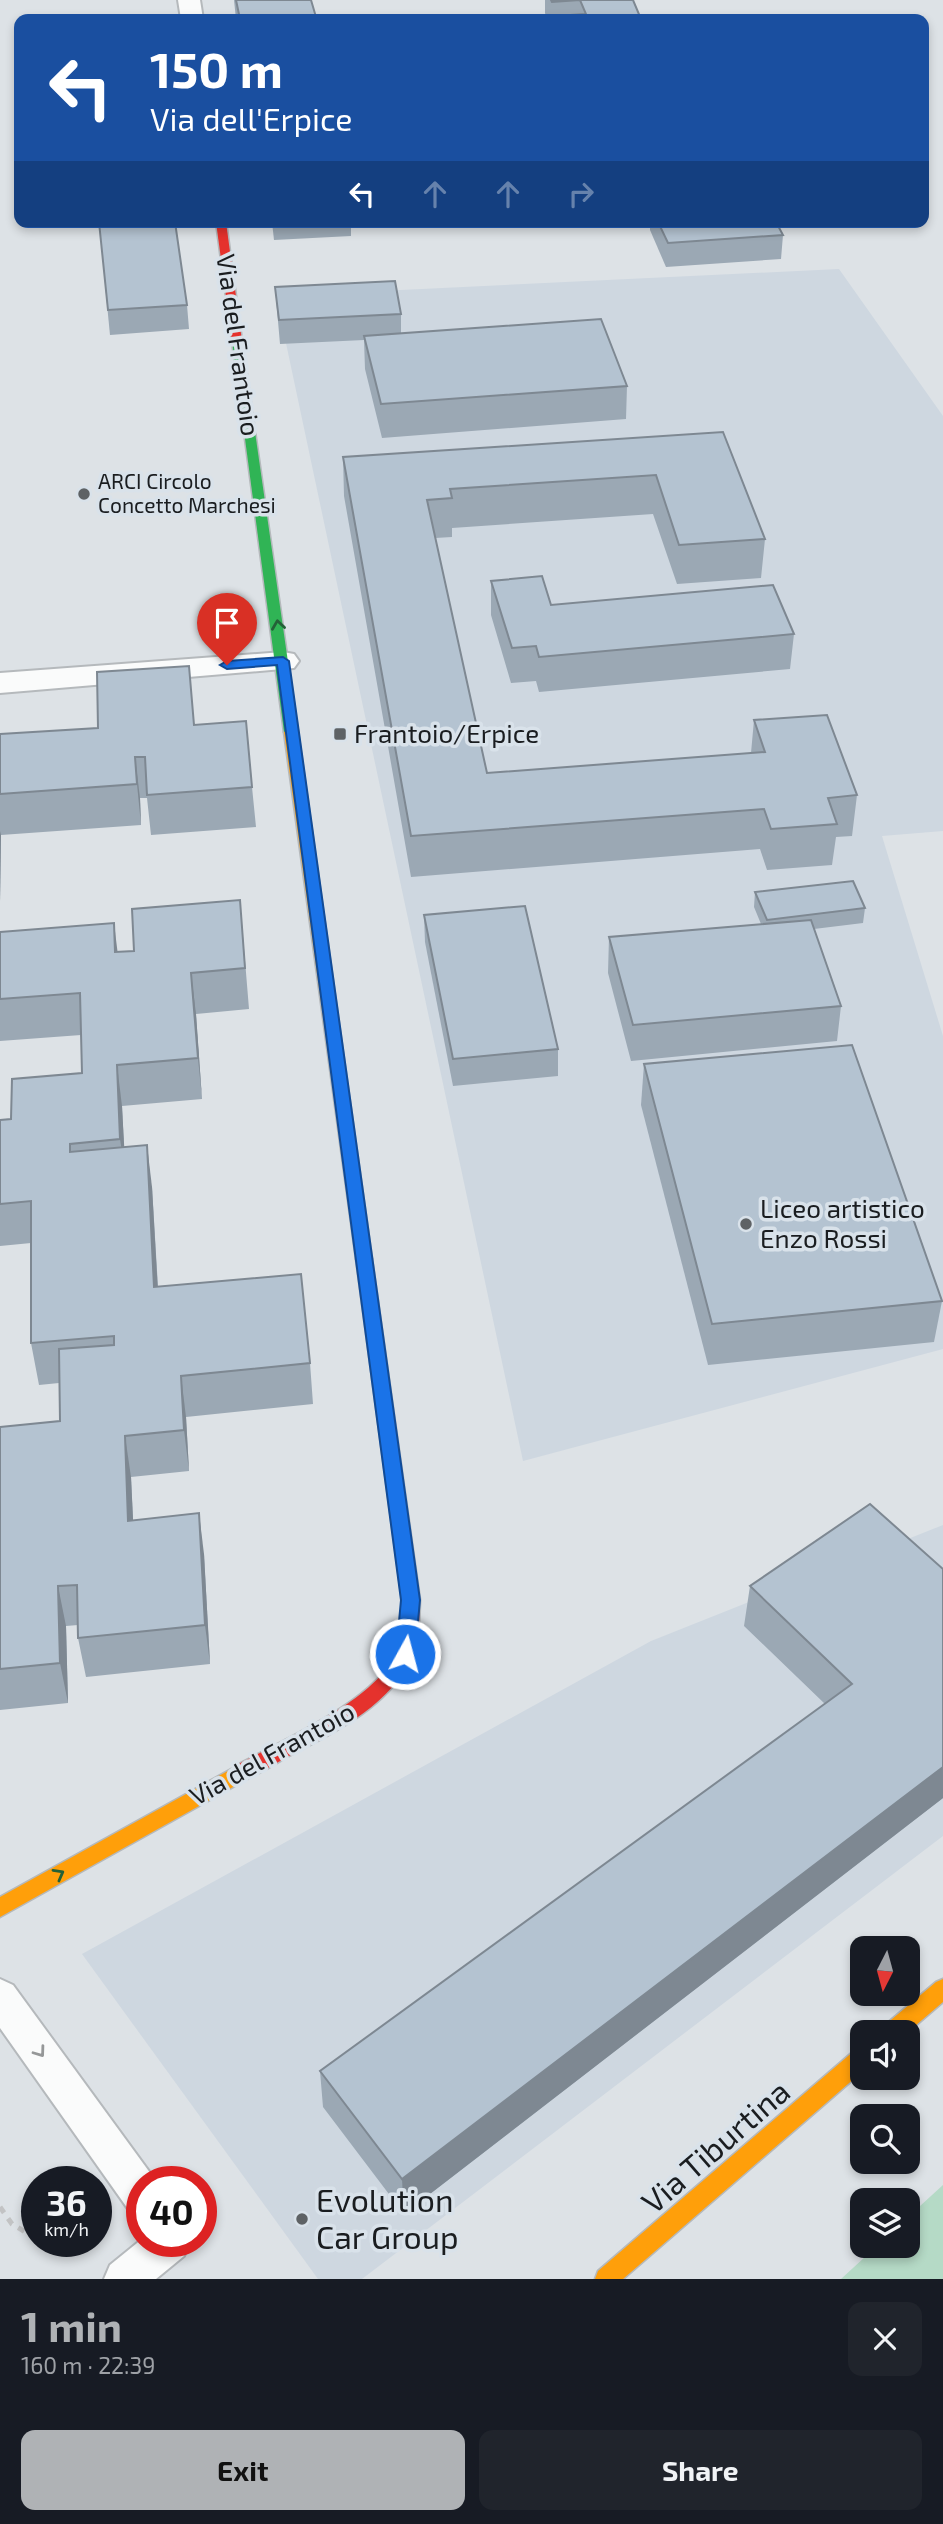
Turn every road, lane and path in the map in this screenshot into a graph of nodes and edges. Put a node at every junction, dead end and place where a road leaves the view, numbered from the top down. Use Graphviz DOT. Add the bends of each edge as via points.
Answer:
graph roads {
  1 [pos="222,228"];
  2 [pos="283,661"];
  3 [pos="0,683"];
  4 [pos="0,1908"];
  5 [pos="943,1989"];
  6 [pos="0,1997"];
  7 [pos="906,2020"];
  8 [pos="850,2068"];
  9 [pos="126,2173"];
  10 [pos="0,2207"];
  11 [pos="21,2229"];
  12 [pos="151,2257"];
  13 [pos="124,2279"];
  14 [pos="606,2279"];
  2 -- 1 [label="street, Via del Frantoio, one-way"];
  2 -- 3 [label="street"];
  4 -- 2 [label="street, Via del Frantoio, one-way" via="365,1702 391,1680 405,1654 411,1600"];
  5 -- 7 [label="street"];
  6 -- 9 [label="lane, one-way"];
  8 -- 14 [label="street, Via Tiburtina"];
  10 -- 11 [label="path"];
  12 -- 13 [label="lane"];
}
